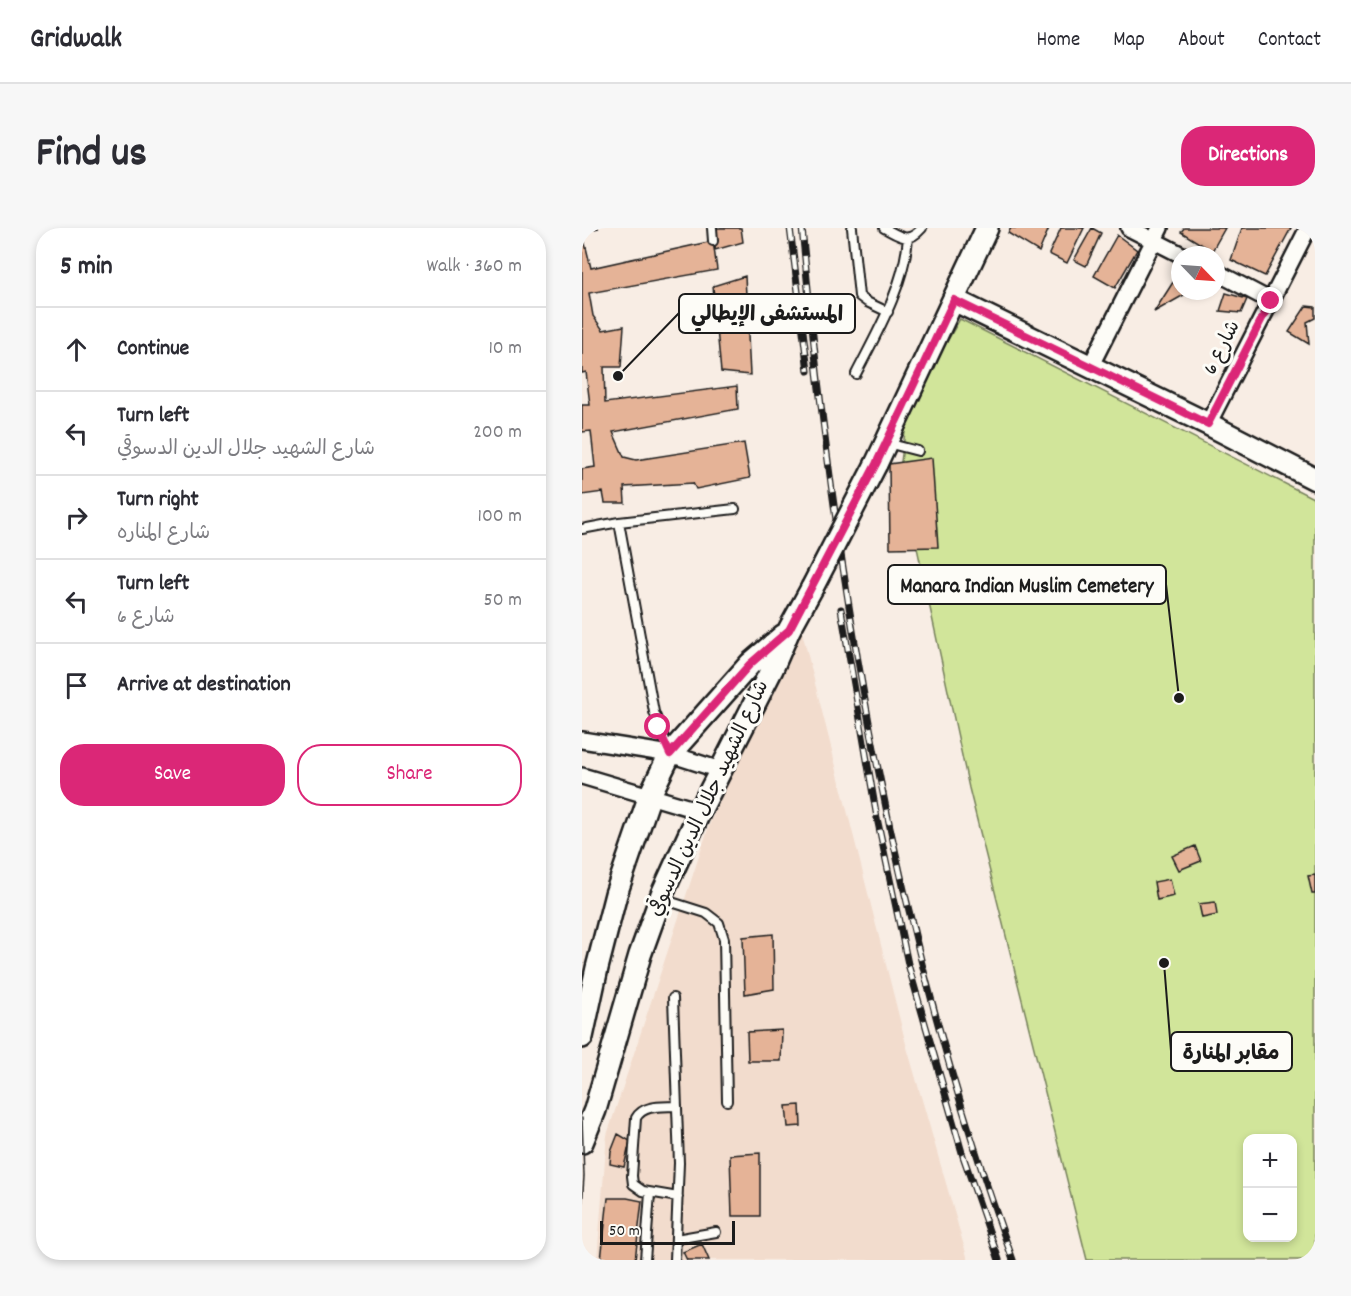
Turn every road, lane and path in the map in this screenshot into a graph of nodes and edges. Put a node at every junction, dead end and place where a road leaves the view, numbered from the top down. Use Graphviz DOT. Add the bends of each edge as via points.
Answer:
graph roads {
  1 [pos="712,228"];
  2 [pos="852,228"];
  3 [pos="884,228"];
  4 [pos="922,228"];
  5 [pos="987,228"];
  6 [pos="1129,228"];
  7 [pos="1308,228"];
  8 [pos="1157,234"];
  9 [pos="908,238"];
  10 [pos="713,241"];
  11 [pos="1171,246"];
  12 [pos="1225,277"];
  13 [pos="954,300"];
  14 [pos="1271,301"];
  15 [pos="888,312"];
  16 [pos="1090,367"];
  17 [pos="856,374"];
  18 [pos="1208,424"];
  19 [pos="886,443"];
  20 [pos="918,451"];
  21 [pos="1315,479"];
  22 [pos="735,508"];
  23 [pos="619,522"];
  24 [pos="582,529"];
  25 [pos="789,630"];
  26 [pos="582,740"];
  27 [pos="670,754"];
  28 [pos="720,770"];
  29 [pos="582,777"];
  30 [pos="650,795"];
  31 [pos="700,811"];
  32 [pos="660,898"];
  33 [pos="673,998"];
  34 [pos="582,1037"];
  35 [pos="727,1101"];
  36 [pos="677,1106"];
  37 [pos="582,1142"];
  38 [pos="650,1193"];
  39 [pos="678,1197"];
  40 [pos="716,1232"];
  41 [pos="676,1239"];
  42 [pos="645,1260"];
  43 [pos="675,1260"];
  1 -- 10 [label="lane"];
  2 -- 15 [label="lane" via="859,296"];
  3 -- 9 [label="lane"];
  4 -- 9 [label="lane"];
  5 -- 13 [label="main road, شارع الشهيد جلال الدين الدسوقي"];
  6 -- 8 [label="street"];
  7 -- 14 [label="street, شارع 6"];
  8 -- 11 [label="street"];
  8 -- 16 [label="street"];
  9 -- 15 [label="lane" via="903,268"];
  12 -- 14 [label="street"];
  13 -- 16 [label="main road"];
  13 -- 19 [label="main road, شارع الشهيد جلال الدين الدسوقي"];
  14 -- 18 [label="street, شارع 6"];
  15 -- 17 [label="lane"];
  16 -- 18 [label="main road"];
  18 -- 21 [label="main road"];
  19 -- 20 [label="lane"];
  19 -- 25 [label="main road, شارع الشهيد جلال الدين الدسوقي, bridge"];
  22 -- 23 [label="lane"];
  23 -- 24 [label="lane"];
  23 -- 27 [label="lane" via="654,712"];
  25 -- 27 [label="main road, شارع الشهيد جلال الدين الدسوقي" via="750,664"];
  25 -- 28 [label="main road, شارع الشهيد جلال الدين الدسوقي"];
  26 -- 27 [label="street"];
  27 -- 28 [label="street"];
  27 -- 30 [label="main road, شارع الشهيد جلال الدين الدسوقي"];
  28 -- 31 [label="main road, شارع الشهيد جلال الدين الدسوقي"];
  29 -- 30 [label="street"];
  30 -- 31 [label="street"];
  30 -- 34 [label="main road, شارع الشهيد جلال الدين الدسوقي" via="616,894"];
  31 -- 32 [label="main road, شارع الشهيد جلال الدين الدسوقي"];
  32 -- 35 [label="lane" via="706,913 719,923 724,939"];
  32 -- 37 [label="main road, شارع الشهيد جلال الدين الدسوقي" via="596,1110"];
  33 -- 36 [label="lane"];
  36 -- 38 [label="lane" via="645,1108 636,1118 633,1184"];
  36 -- 39 [label="lane"];
  38 -- 39 [label="lane"];
  38 -- 42 [label="lane"];
  39 -- 41 [label="lane"];
  40 -- 41 [label="lane"];
  41 -- 43 [label="lane"];
}
